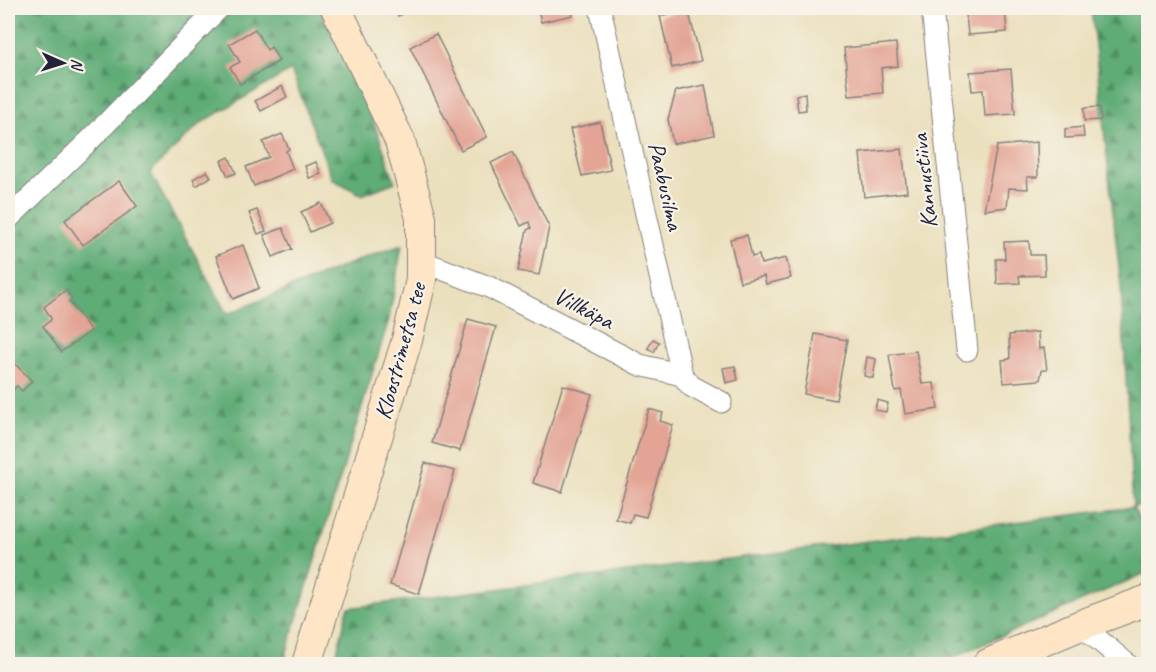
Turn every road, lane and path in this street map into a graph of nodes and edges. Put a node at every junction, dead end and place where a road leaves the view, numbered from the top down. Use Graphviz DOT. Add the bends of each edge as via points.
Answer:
graph roads {
  1 [pos="219,8"];
  2 [pos="336,8"];
  3 [pos="600,8"];
  4 [pos="932,8"];
  5 [pos="8,219"];
  6 [pos="421,261"];
  7 [pos="967,350"];
  8 [pos="682,375"];
  9 [pos="721,402"];
  10 [pos="1149,600"];
  11 [pos="1081,625"];
  12 [pos="1009,661"];
  13 [pos="307,664"];
  14 [pos="1127,664"];
  1 -- 5 [label="street"];
  2 -- 6 [label="main road, Kloostrimetsa tee" via="400,141 421,218"];
  3 -- 8 [label="street, Paabusilma"];
  4 -- 7 [label="street, Kannustiiva"];
  6 -- 8 [label="street, Villkäpa" via="489,287 640,365"];
  6 -- 13 [label="main road, Kloostrimetsa tee" via="421,280 407,339"];
  8 -- 9 [label="street, Villkäpa" via="691,386"];
  10 -- 11 [label="main road"];
  11 -- 12 [label="main road"];
  11 -- 14 [label="street"];
}
